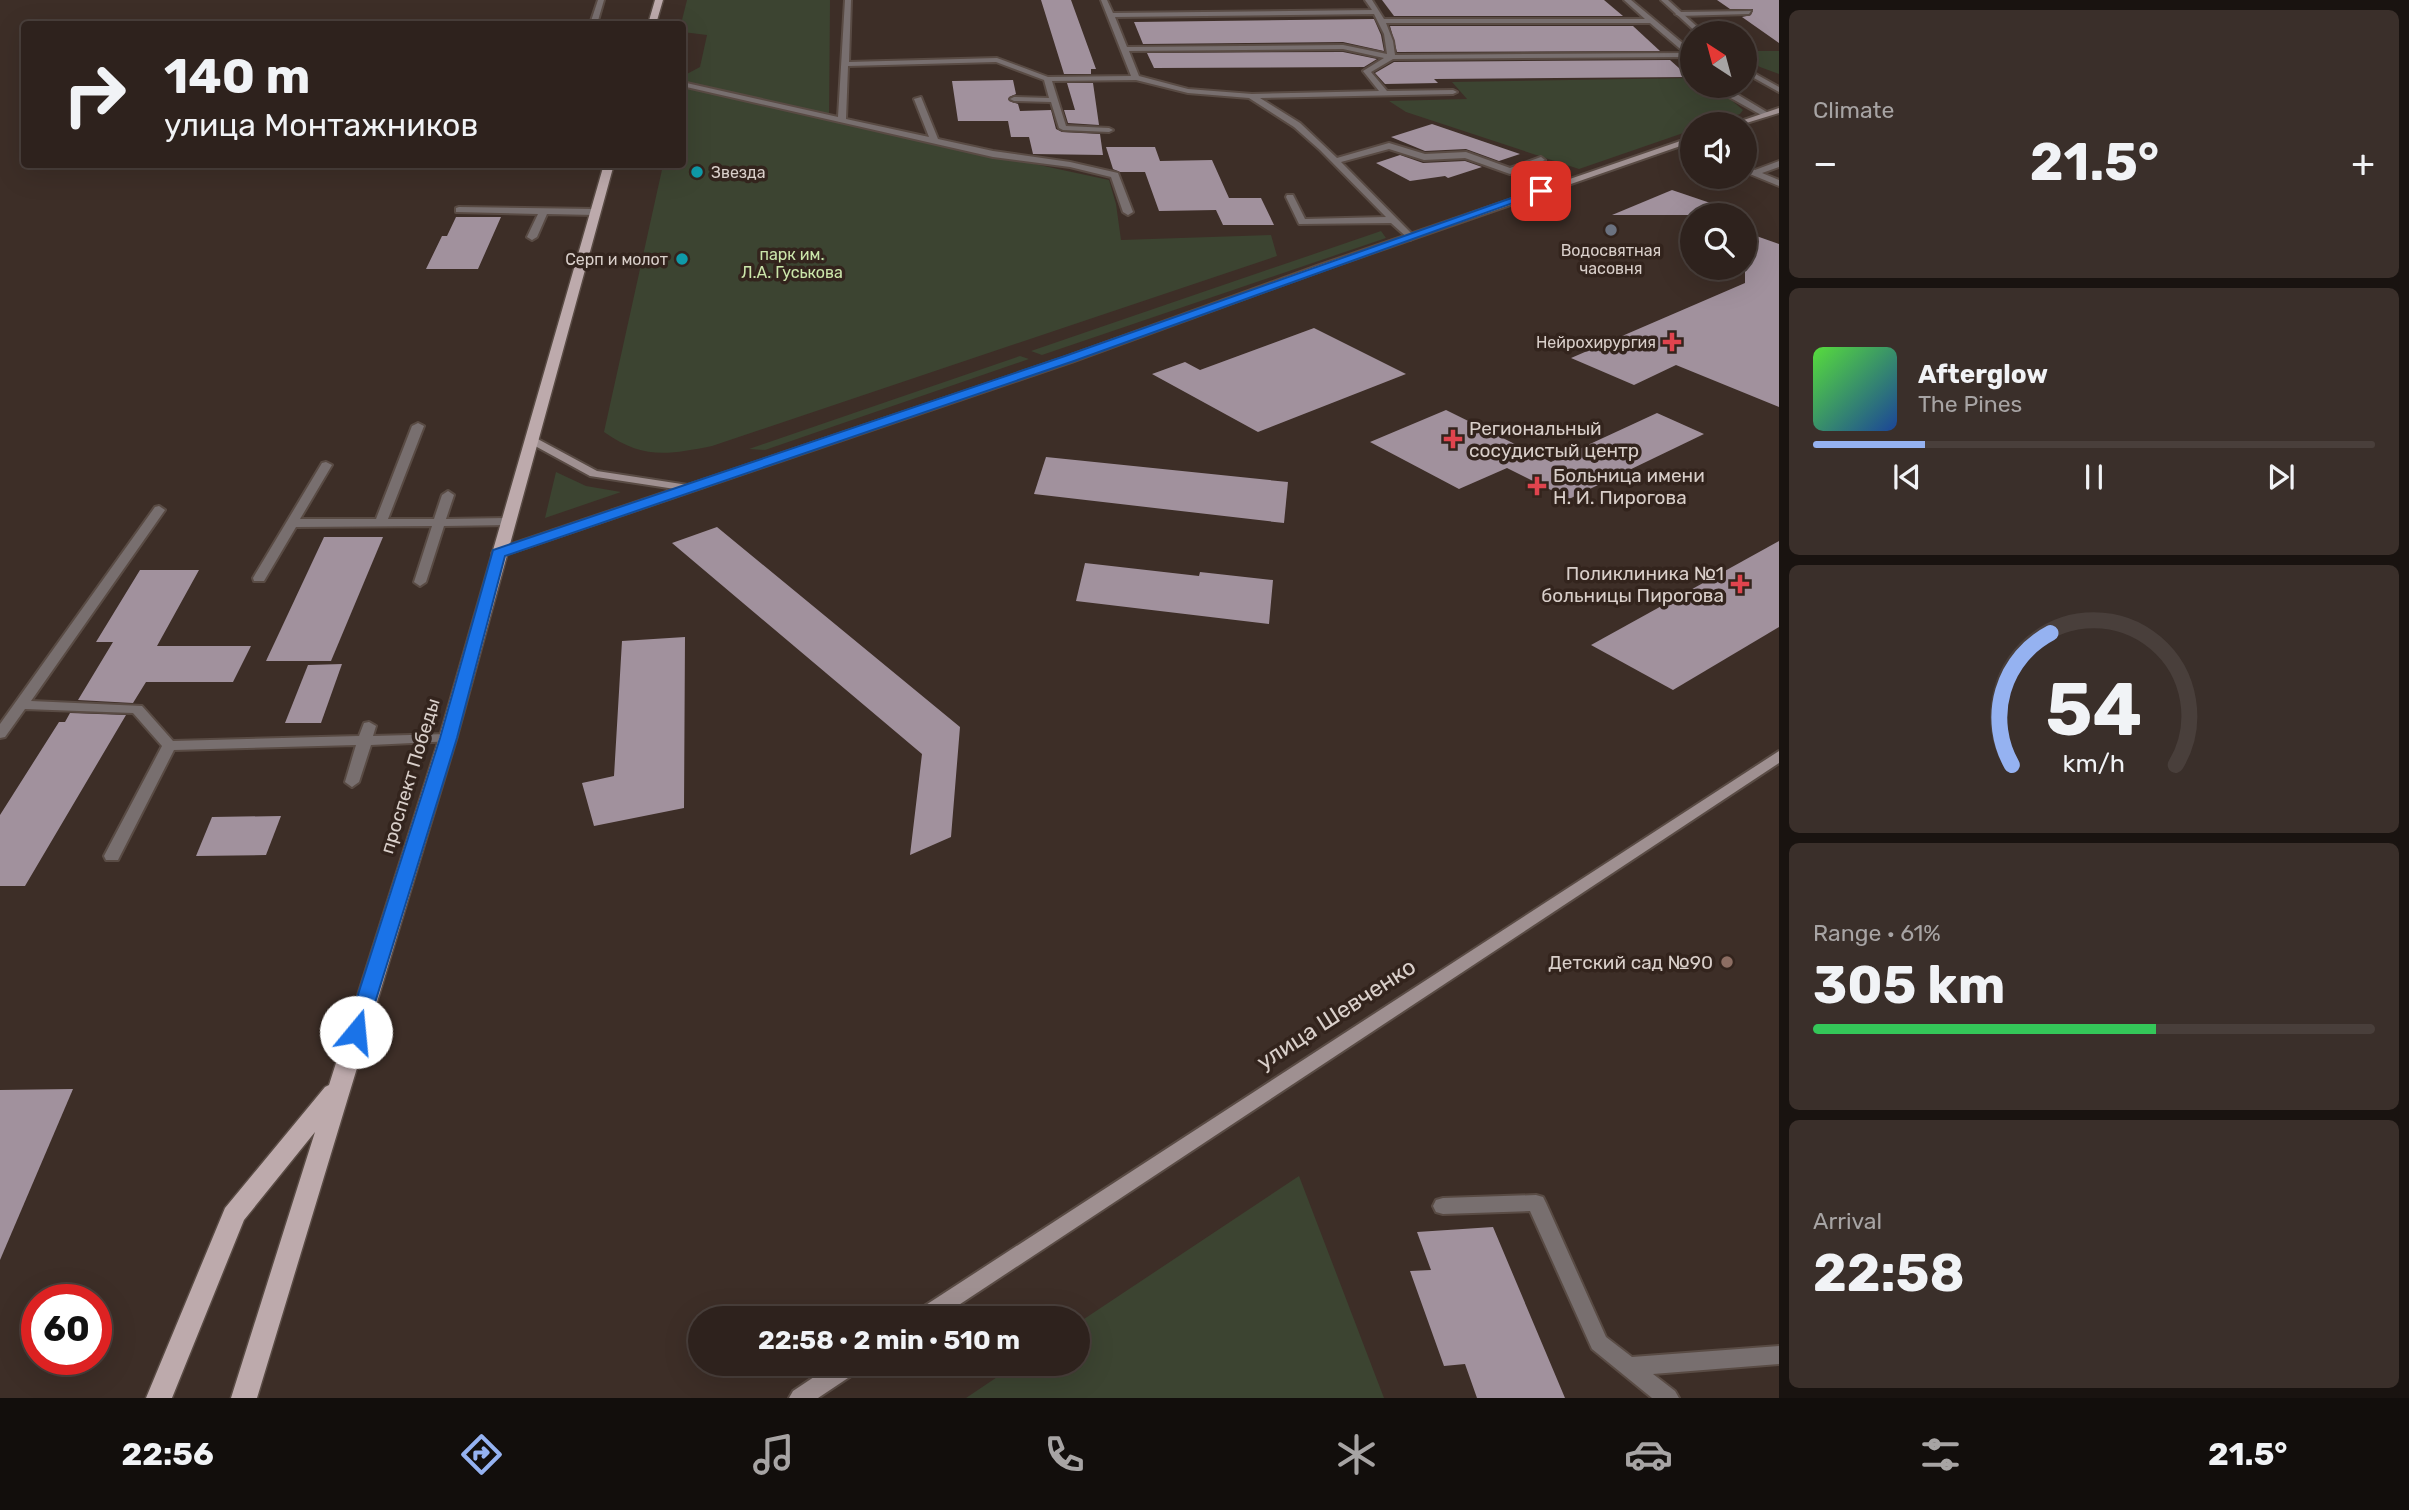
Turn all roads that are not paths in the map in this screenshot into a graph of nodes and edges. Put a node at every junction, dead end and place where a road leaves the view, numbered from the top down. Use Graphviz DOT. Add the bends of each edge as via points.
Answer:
graph roads {
  1 [pos="601,0"];
  2 [pos="659,0"];
  3 [pos="848,0"];
  4 [pos="1104,0"];
  5 [pos="1368,0"];
  6 [pos="1627,0"];
  7 [pos="1664,0"];
  8 [pos="1378,12"];
  9 [pos="1749,12"];
  10 [pos="1679,14"];
  11 [pos="1111,15"];
  12 [pos="594,21"];
  13 [pos="653,21"];
  14 [pos="1383,21"];
  15 [pos="1651,21"];
  16 [pos="1687,21"];
  17 [pos="1125,49"];
  18 [pos="1391,57"];
  19 [pos="846,64"];
  20 [pos="1757,77"];
  21 [pos="1136,78"];
  22 [pos="1047,79"];
  23 [pos="686,85"];
  24 [pos="1779,90"];
  25 [pos="1452,92"];
  26 [pos="1385,93"];
  27 [pos="1251,96"];
  28 [pos="1737,98"];
  29 [pos="918,99"];
  30 [pos="1014,99"];
  31 [pos="1054,100"];
  32 [pos="1779,110"];
  33 [pos="1766,114"];
  34 [pos="1757,117"];
  35 [pos="842,120"];
  36 [pos="1109,130"];
  37 [pos="935,141"];
  38 [pos="1680,143"];
  39 [pos="1541,160"];
  40 [pos="1335,161"];
  41 [pos="1779,164"];
  42 [pos="608,168"];
  43 [pos="1757,169"];
  44 [pos="1757,174"];
  45 [pos="1779,183"];
  46 [pos="1290,197"];
  47 [pos="459,210"];
  48 [pos="595,212"];
  49 [pos="1128,212"];
  50 [pos="543,213"];
  51 [pos="1390,220"];
  52 [pos="532,237"];
  53 [pos="1410,237"];
  54 [pos="418,426"];
  55 [pos="530,439"];
  56 [pos="326,465"];
  57 [pos="689,488"];
  58 [pos="448,495"];
  59 [pos="159,510"];
  60 [pos="381,522"];
  61 [pos="438,522"];
  62 [pos="507,522"];
  63 [pos="292,523"];
  64 [pos="498,553"];
  65 [pos="260,578"];
  66 [pos="420,582"];
  67 [pos="21,705"];
  68 [pos="367,733"];
  69 [pos="0,734"];
  70 [pos="448,738"];
  71 [pos="169,746"];
  72 [pos="1779,756"];
  73 [pos="352,782"];
  74 [pos="112,856"];
  75 [pos="339,1085"];
  76 [pos="1443,1206"];
  77 [pos="940,1306"];
  78 [pos="1779,1355"];
  79 [pos="1629,1366"];
  80 [pos="833,1376"];
  81 [pos="159,1398"];
  82 [pos="244,1398"];
  83 [pos="800,1398"];
  84 [pos="1668,1398"];
  1 -- 12 [label="street"];
  2 -- 13 [label="main road"];
  3 -- 19 [label="street"];
  4 -- 11 [label="street"];
  5 -- 8 [label="street"];
  6 -- 15 [label="street"];
  7 -- 10 [label="street"];
  8 -- 11 [label="street"];
  8 -- 14 [label="street"];
  9 -- 10 [label="street"];
  10 -- 16 [label="street"];
  11 -- 17 [label="street"];
  14 -- 15 [label="street"];
  14 -- 18 [label="street"];
  15 -- 18 [label="street" via="1692,55"];
  17 -- 18 [label="street" via="1343,47"];
  17 -- 21 [label="street"];
  18 -- 26 [label="street" via="1367,71"];
  19 -- 22 [label="street" via="998,60"];
  19 -- 35 [label="street"];
  20 -- 24 [label="street"];
  21 -- 22 [label="street"];
  21 -- 27 [label="street" via="1188,91"];
  22 -- 31 [label="street"];
  23 -- 35 [label="street"];
  25 -- 26 [label="street"];
  26 -- 27 [label="street"];
  27 -- 40 [label="street" via="1297,125"];
  28 -- 33 [label="street"];
  29 -- 37 [label="street"];
  30 -- 31 [label="street"];
  31 -- 36 [label="street" via="1063,128"];
  32 -- 33 [label="main road"];
  33 -- 34 [label="main road"];
  35 -- 37 [label="street"];
  37 -- 49 [label="street" via="1031,161 1079,164 1115,175"];
  38 -- 53 [label="main road"];
  39 -- 40 [label="street" via="1510,171 1466,155 1424,157 1389,146"];
  40 -- 51 [label="street"];
  41 -- 43 [label="street"];
  42 -- 48 [label="main road, проспект Победы"];
  44 -- 45 [label="street"];
  46 -- 51 [label="street" via="1302,222"];
  47 -- 50 [label="street"];
  48 -- 50 [label="street"];
  48 -- 55 [label="main road, проспект Победы"];
  50 -- 52 [label="street"];
  51 -- 53 [label="street"];
  53 -- 57 [label="main road"];
  54 -- 60 [label="street"];
  55 -- 57 [label="main road" via="594,474"];
  55 -- 62 [label="main road, проспект Победы"];
  56 -- 63 [label="street"];
  57 -- 64 [label="main road"];
  58 -- 61 [label="street"];
  59 -- 67 [label="street"];
  60 -- 61 [label="street"];
  60 -- 63 [label="street"];
  61 -- 62 [label="street"];
  61 -- 66 [label="street"];
  62 -- 64 [label="main road, проспект Победы"];
  63 -- 65 [label="street"];
  64 -- 70 [label="main road, проспект Победы"];
  67 -- 69 [label="street"];
  67 -- 71 [label="street" via="137,709"];
  68 -- 70 [label="street"];
  68 -- 71 [label="street"];
  68 -- 73 [label="street"];
  70 -- 75 [label="main road, проспект Победы"];
  71 -- 74 [label="street"];
  72 -- 77 [label="main road, улица Шевченко"];
  75 -- 81 [label="main road" via="234,1214"];
  75 -- 82 [label="main road, проспект Победы"];
  76 -- 79 [label="street" via="1536,1203 1600,1343"];
  78 -- 79 [label="street"];
  79 -- 84 [label="street"];
  80 -- 83 [label="main road"];
}
